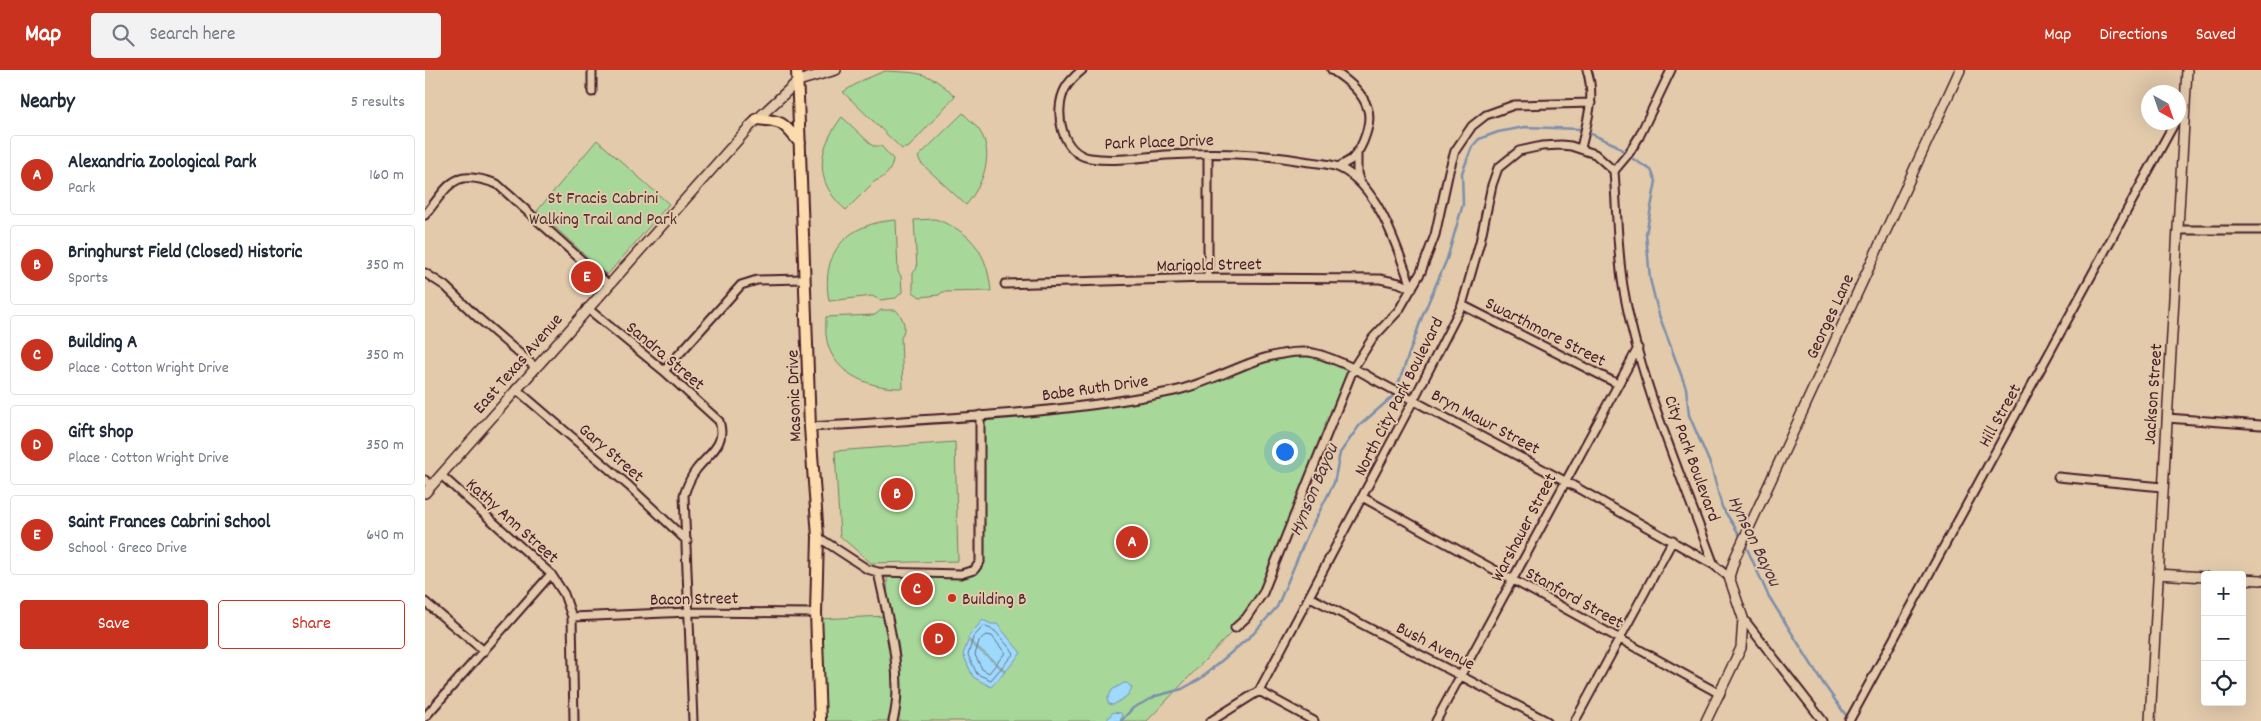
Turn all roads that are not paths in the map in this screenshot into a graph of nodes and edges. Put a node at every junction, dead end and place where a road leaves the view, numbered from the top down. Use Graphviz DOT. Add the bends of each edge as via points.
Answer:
graph roads {
  1 [pos="592,70"];
  2 [pos="797,70"];
  3 [pos="835,70"];
  4 [pos="1083,70"];
  5 [pos="1332,70"];
  6 [pos="1587,70"];
  7 [pos="1671,70"];
  8 [pos="1960,70"];
  9 [pos="2187,70"];
  10 [pos="798,81"];
  11 [pos="2186,86"];
  12 [pos="592,92"];
  13 [pos="1591,103"];
  14 [pos="757,119"];
  15 [pos="2171,130"];
  16 [pos="2184,130"];
  17 [pos="800,143"];
  18 [pos="1581,148"];
  19 [pos="1357,152"];
  20 [pos="1208,155"];
  21 [pos="1338,166"];
  22 [pos="1614,172"];
  23 [pos="1361,185"];
  24 [pos="425,215"];
  25 [pos="2178,230"];
  26 [pos="2261,230"];
  27 [pos="425,272"];
  28 [pos="1208,278"];
  29 [pos="805,279"];
  30 [pos="608,284"];
  31 [pos="1005,284"];
  32 [pos="1412,289"];
  33 [pos="1462,305"];
  34 [pos="587,308"];
  35 [pos="1637,348"];
  36 [pos="535,367"];
  37 [pos="1354,367"];
  38 [pos="664,371"];
  39 [pos="1373,379"];
  40 [pos="1618,384"];
  41 [pos="516,389"];
  42 [pos="1413,399"];
  43 [pos="979,415"];
  44 [pos="2167,418"];
  45 [pos="2261,425"];
  46 [pos="810,426"];
  47 [pos="441,475"];
  48 [pos="2058,477"];
  49 [pos="1565,481"];
  50 [pos="427,486"];
  51 [pos="2162,487"];
  52 [pos="1362,497"];
  53 [pos="818,537"];
  54 [pos="1673,540"];
  55 [pos="687,541"];
  56 [pos="1715,565"];
  57 [pos="878,572"];
  58 [pos="551,574"];
  59 [pos="2158,574"];
  60 [pos="1729,577"];
  61 [pos="2201,577"];
  62 [pos="2246,579"];
  63 [pos="1512,580"];
  64 [pos="2261,580"];
  65 [pos="1310,597"];
  66 [pos="425,602"];
  67 [pos="689,612"];
  68 [pos="816,613"];
  69 [pos="572,617"];
  70 [pos="1743,618"];
  71 [pos="1235,628"];
  72 [pos="1619,638"];
  73 [pos="484,651"];
  74 [pos="1460,675"];
  75 [pos="1259,691"];
  76 [pos="1720,694"];
  77 [pos="425,717"];
  78 [pos="893,720"];
  79 [pos="574,721"];
  80 [pos="693,721"];
  81 [pos="820,721"];
  82 [pos="1211,721"];
  83 [pos="1314,721"];
  84 [pos="1436,721"];
  85 [pos="1547,721"];
  86 [pos="1575,721"];
  87 [pos="1706,721"];
  88 [pos="1823,721"];
  89 [pos="1849,721"];
  90 [pos="2150,721"];
  1 -- 12 [label="street"];
  2 -- 10 [label="main road, Masonic Drive"];
  3 -- 10 [label="street"];
  4 -- 20 [label="street, Park Place Drive" via="1071,79 1061,102 1062,127 1071,147 1079,154 1108,159"];
  5 -- 19 [label="street" via="1351,84 1368,108 1368,122"];
  6 -- 13 [label="street"];
  7 -- 22 [label="street" via="1639,137"];
  8 -- 60 [label="street, Georges Lane" via="1739,549"];
  9 -- 11 [label="street, Jackson Street"];
  10 -- 14 [label="street, East Texas Avenue"];
  10 -- 17 [label="main road, Masonic Drive"];
  13 -- 18 [label="street"];
  13 -- 32 [label="street" via="1514,105 1486,116 1472,126 1455,151 1435,235"];
  14 -- 17 [label="main road" via="784,123"];
  14 -- 30 [label="street, East Texas Avenue"];
  15 -- 89 [label="street, Hill Street"];
  16 -- 25 [label="street, Jackson Street"];
  17 -- 29 [label="main road, Masonic Drive"];
  18 -- 22 [label="street, North City Park Boulevard" via="1601,158"];
  18 -- 33 [label="street, North City Park Boulevard" via="1561,145 1525,149 1498,168"];
  19 -- 21 [label="street" via="1352,159"];
  19 -- 23 [label="street" via="1357,173"];
  20 -- 21 [label="street, Park Place Drive" via="1263,156"];
  20 -- 28 [label="street"];
  21 -- 23 [label="street"];
  22 -- 35 [label="street, City Park Boulevard" via="1623,285"];
  23 -- 32 [label="street" via="1387,221"];
  24 -- 30 [label="street" via="450,185 463,177 478,177 497,184"];
  25 -- 26 [label="street"];
  25 -- 44 [label="street, Jackson Street"];
  27 -- 36 [label="street"];
  28 -- 31 [label="street, Marigold Street"];
  28 -- 32 [label="street, Marigold Street" via="1380,279 1399,282"];
  29 -- 38 [label="street" via="757,280 741,285"];
  29 -- 46 [label="main road, Masonic Drive"];
  30 -- 34 [label="street, East Texas Avenue"];
  32 -- 37 [label="street"];
  33 -- 40 [label="street, Swarthmore Street"];
  33 -- 42 [label="street, North City Park Boulevard"];
  34 -- 36 [label="street, East Texas Avenue"];
  34 -- 38 [label="street, Sandra Street"];
  35 -- 40 [label="street, Warshauer Street"];
  35 -- 56 [label="street, City Park Boulevard"];
  36 -- 41 [label="street, East Texas Avenue"];
  37 -- 39 [label="street, Babe Ruth Drive"];
  37 -- 43 [label="street, Babe Ruth Drive" via="1310,352 1289,353 1261,359 1175,391 1084,405"];
  37 -- 71 [label="street" via="1263,593"];
  38 -- 55 [label="street, Sandra Street" via="719,421 722,435 686,488"];
  39 -- 42 [label="street, Bryn Mawr Street"];
  40 -- 49 [label="street, Warshauer Street"];
  41 -- 47 [label="street, East Texas Avenue"];
  41 -- 55 [label="street, Gary Street" via="629,486"];
  42 -- 49 [label="street, Bryn Mawr Street"];
  42 -- 52 [label="street, North City Park Boulevard"];
  43 -- 46 [label="street, Babe Ruth Drive"];
  43 -- 57 [label="street" via="978,566 961,574"];
  44 -- 45 [label="street"];
  44 -- 51 [label="street, Jackson Street"];
  46 -- 53 [label="main road, Masonic Drive"];
  47 -- 50 [label="street, East Texas Avenue"];
  47 -- 58 [label="street, Kathy Ann Street"];
  48 -- 51 [label="street"];
  49 -- 54 [label="street, Bryn Mawr Street"];
  49 -- 63 [label="street, Warshauer Street"];
  51 -- 59 [label="street, Jackson Street"];
  52 -- 63 [label="street, Stanford Street"];
  52 -- 65 [label="street, North City Park Boulevard"];
  53 -- 57 [label="street" via="867,569"];
  53 -- 68 [label="main road, Masonic Drive"];
  54 -- 56 [label="street, Bryn Mawr Street"];
  54 -- 72 [label="street"];
  55 -- 67 [label="street"];
  56 -- 60 [label="street, City Park Boulevard"];
  57 -- 78 [label="street" via="892,635 897,692"];
  58 -- 69 [label="street, Kathy Ann Street" via="564,594"];
  58 -- 73 [label="street"];
  59 -- 61 [label="street"];
  59 -- 90 [label="street, Jackson Street"];
  60 -- 70 [label="street"];
  62 -- 64 [label="street"];
  63 -- 72 [label="street, Stanford Street"];
  63 -- 74 [label="street, Warshauer Street"];
  65 -- 74 [label="street, Bush Avenue"];
  65 -- 75 [label="street, North City Park Boulevard"];
  66 -- 73 [label="street"];
  67 -- 68 [label="street, Bacon Street"];
  67 -- 69 [label="street, Bacon Street"];
  67 -- 80 [label="street"];
  68 -- 81 [label="main road, Masonic Drive"];
  69 -- 79 [label="street, Kathy Ann Street"];
  70 -- 76 [label="street" via="1741,648"];
  70 -- 88 [label="street"];
  72 -- 76 [label="street, Stanford Street"];
  72 -- 86 [label="street"];
  73 -- 77 [label="street"];
  74 -- 84 [label="street, Warshauer Street"];
  74 -- 85 [label="street, Bush Avenue"];
  75 -- 82 [label="street, North City Park Boulevard"];
  75 -- 83 [label="street"];
  76 -- 87 [label="street"];
}
